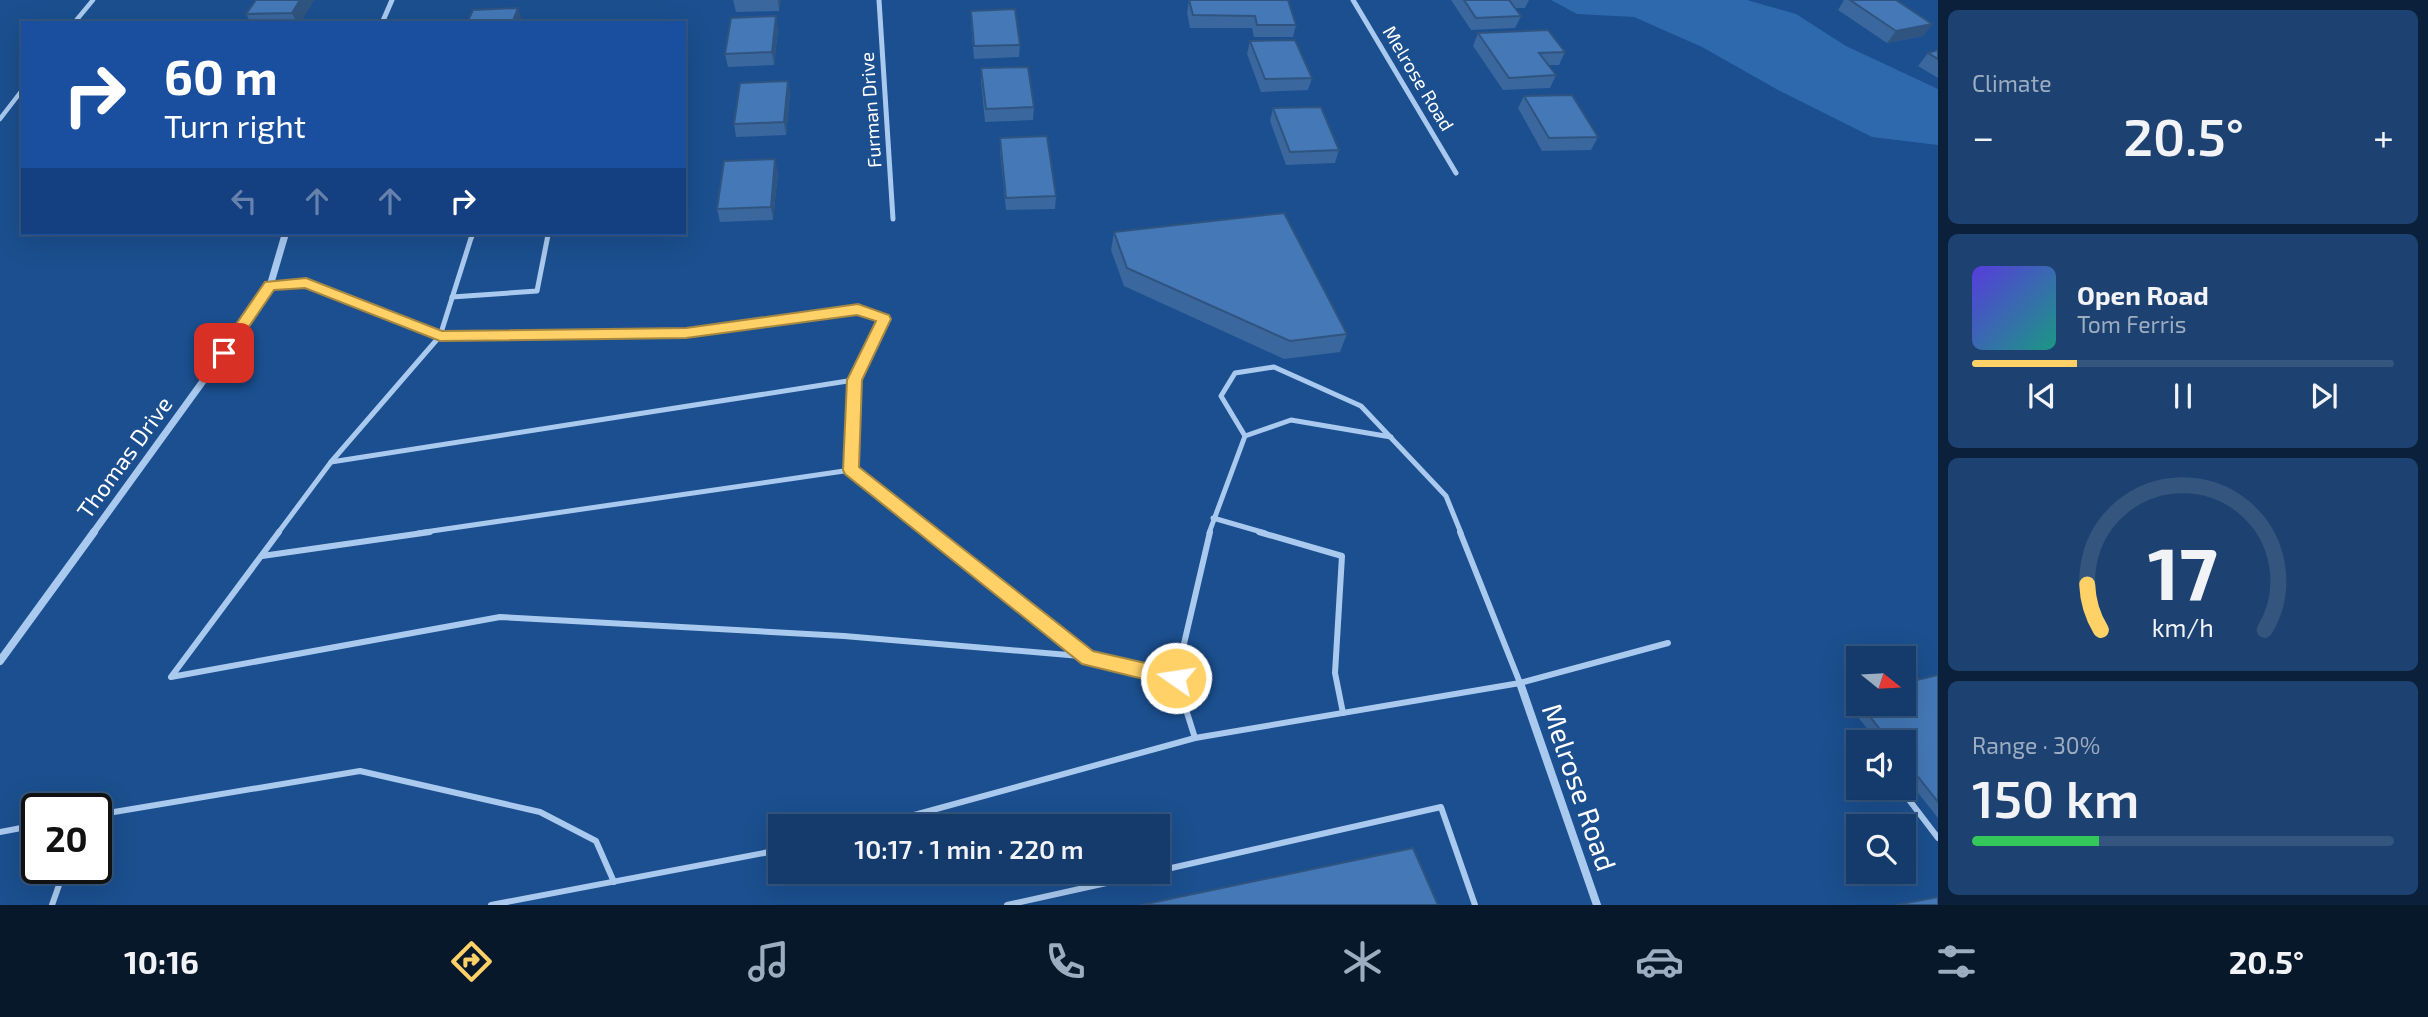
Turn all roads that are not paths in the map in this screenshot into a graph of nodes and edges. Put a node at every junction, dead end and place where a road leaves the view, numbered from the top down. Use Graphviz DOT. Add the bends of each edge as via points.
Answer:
graph roads {
  1 [pos="93,0"];
  2 [pos="392,0"];
  3 [pos="879,0"];
  4 [pos="1353,0"];
  5 [pos="76,21"];
  6 [pos="383,21"];
  7 [pos="21,92"];
  8 [pos="0,119"];
  9 [pos="1456,173"];
  10 [pos="892,219"];
  11 [pos="285,235"];
  12 [pos="472,235"];
  13 [pos="548,235"];
  14 [pos="270,285"];
  15 [pos="453,297"];
  16 [pos="440,336"];
  17 [pos="854,380"];
  18 [pos="1245,436"];
  19 [pos="1391,437"];
  20 [pos="331,462"];
  21 [pos="851,470"];
  22 [pos="1213,518"];
  23 [pos="261,556"];
  24 [pos="1668,643"];
  25 [pos="1088,658"];
  26 [pos="0,661"];
  27 [pos="1176,678"];
  28 [pos="1520,683"];
  29 [pos="1343,713"];
  30 [pos="1195,738"];
  31 [pos="1909,800"];
  32 [pos="112,813"];
  33 [pos="918,814"];
  34 [pos="21,828"];
  35 [pos="0,832"];
  36 [pos="1938,838"];
  37 [pos="768,852"];
  38 [pos="1170,868"];
  39 [pos="614,882"];
  40 [pos="59,884"];
  41 [pos="1100,884"];
  42 [pos="52,905"];
  43 [pos="491,905"];
  44 [pos="1007,905"];
  45 [pos="1475,905"];
  46 [pos="1597,905"];
  1 -- 5 [label="lane"];
  2 -- 6 [label="street"];
  3 -- 10 [label="street, Furman Drive"];
  4 -- 9 [label="street, Melrose Road"];
  7 -- 8 [label="lane"];
  11 -- 14 [label="street, Thomas Drive"];
  12 -- 15 [label="lane"];
  13 -- 15 [label="lane" via="537,290"];
  14 -- 16 [label="lane" via="306,283"];
  14 -- 26 [label="street, Thomas Drive"];
  15 -- 16 [label="lane"];
  16 -- 17 [label="lane" via="686,333 858,309 884,319"];
  16 -- 20 [label="lane"];
  17 -- 20 [label="lane"];
  17 -- 21 [label="lane"];
  18 -- 19 [label="lane" via="1291,420"];
  18 -- 19 [label="lane" via="1221,396 1235,373 1274,367 1361,406"];
  18 -- 22 [label="lane"];
  19 -- 28 [label="lane" via="1446,496"];
  20 -- 23 [label="lane"];
  21 -- 23 [label="lane"];
  21 -- 25 [label="lane"];
  22 -- 27 [label="lane"];
  22 -- 29 [label="lane" via="1342,556 1335,673"];
  23 -- 25 [label="lane" via="171,677 500,617 844,636"];
  24 -- 28 [label="lane"];
  25 -- 27 [label="lane"];
  27 -- 30 [label="lane"];
  28 -- 29 [label="lane"];
  28 -- 46 [label="street, Melrose Road"];
  29 -- 30 [label="lane"];
  30 -- 33 [label="lane"];
  31 -- 36 [label="lane"];
  32 -- 39 [label="lane" via="360,771 540,811 596,841"];
  34 -- 35 [label="lane"];
  37 -- 39 [label="lane"];
  38 -- 45 [label="lane" via="1441,807"];
  39 -- 43 [label="lane"];
  40 -- 42 [label="lane"];
  41 -- 44 [label="lane"];
}
